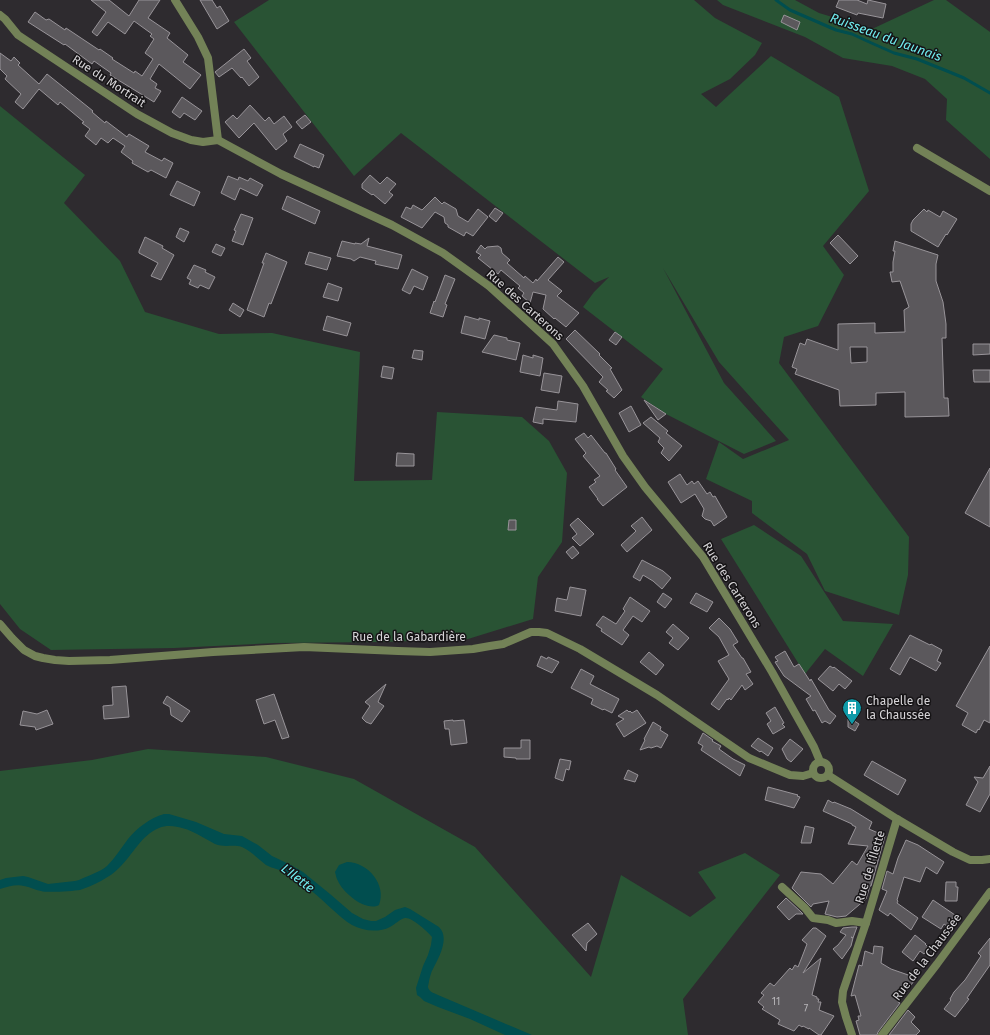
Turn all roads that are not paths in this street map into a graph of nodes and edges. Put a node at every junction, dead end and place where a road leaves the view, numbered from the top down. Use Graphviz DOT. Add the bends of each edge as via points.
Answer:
graph roads {
  1 [pos="175,0"];
  2 [pos="0,15"];
  3 [pos="218,140"];
  4 [pos="917,148"];
  5 [pos="990,191"];
  6 [pos="0,624"];
  7 [pos="819,762"];
  8 [pos="813,773"];
  9 [pos="828,775"];
  10 [pos="897,819"];
  11 [pos="990,859"];
  12 [pos="782,887"];
  13 [pos="990,892"];
  14 [pos="866,922"];
  15 [pos="852,1035"];
  16 [pos="882,1035"];
  1 -- 3 [label="street" via="208,58"];
  2 -- 3 [label="street, Rue du Mortrait" via="18,36 138,115 191,140"];
  3 -- 7 [label="street, Rue des Carterons" via="281,174 392,225 443,253 488,286 553,344 583,386 623,456 645,487 703,557 772,672 814,747"];
  4 -- 5 [label="street"];
  6 -- 8 [label="street, Rue de la Gabardière" via="24,650 35,656 69,661 304,647 437,652 503,644 532,632 547,633 580,648 657,695 749,758 790,775 803,776"];
  7 -- 8 [label="street" via="814,765"];
  7 -- 9 [label="street" via="827,764"];
  8 -- 9 [label="street" via="821,778"];
  9 -- 10 [label="street"];
  10 -- 11 [label="street" via="970,860"];
  10 -- 14 [label="street, Rue de l'Îlette"];
  12 -- 14 [label="street, Rue de l'Îlette" via="813,918 836,923"];
  13 -- 16 [label="street, Rue de la Chaussée"];
  14 -- 15 [label="street, Rue de l'Îlette" via="843,991 842,1002"];
}
